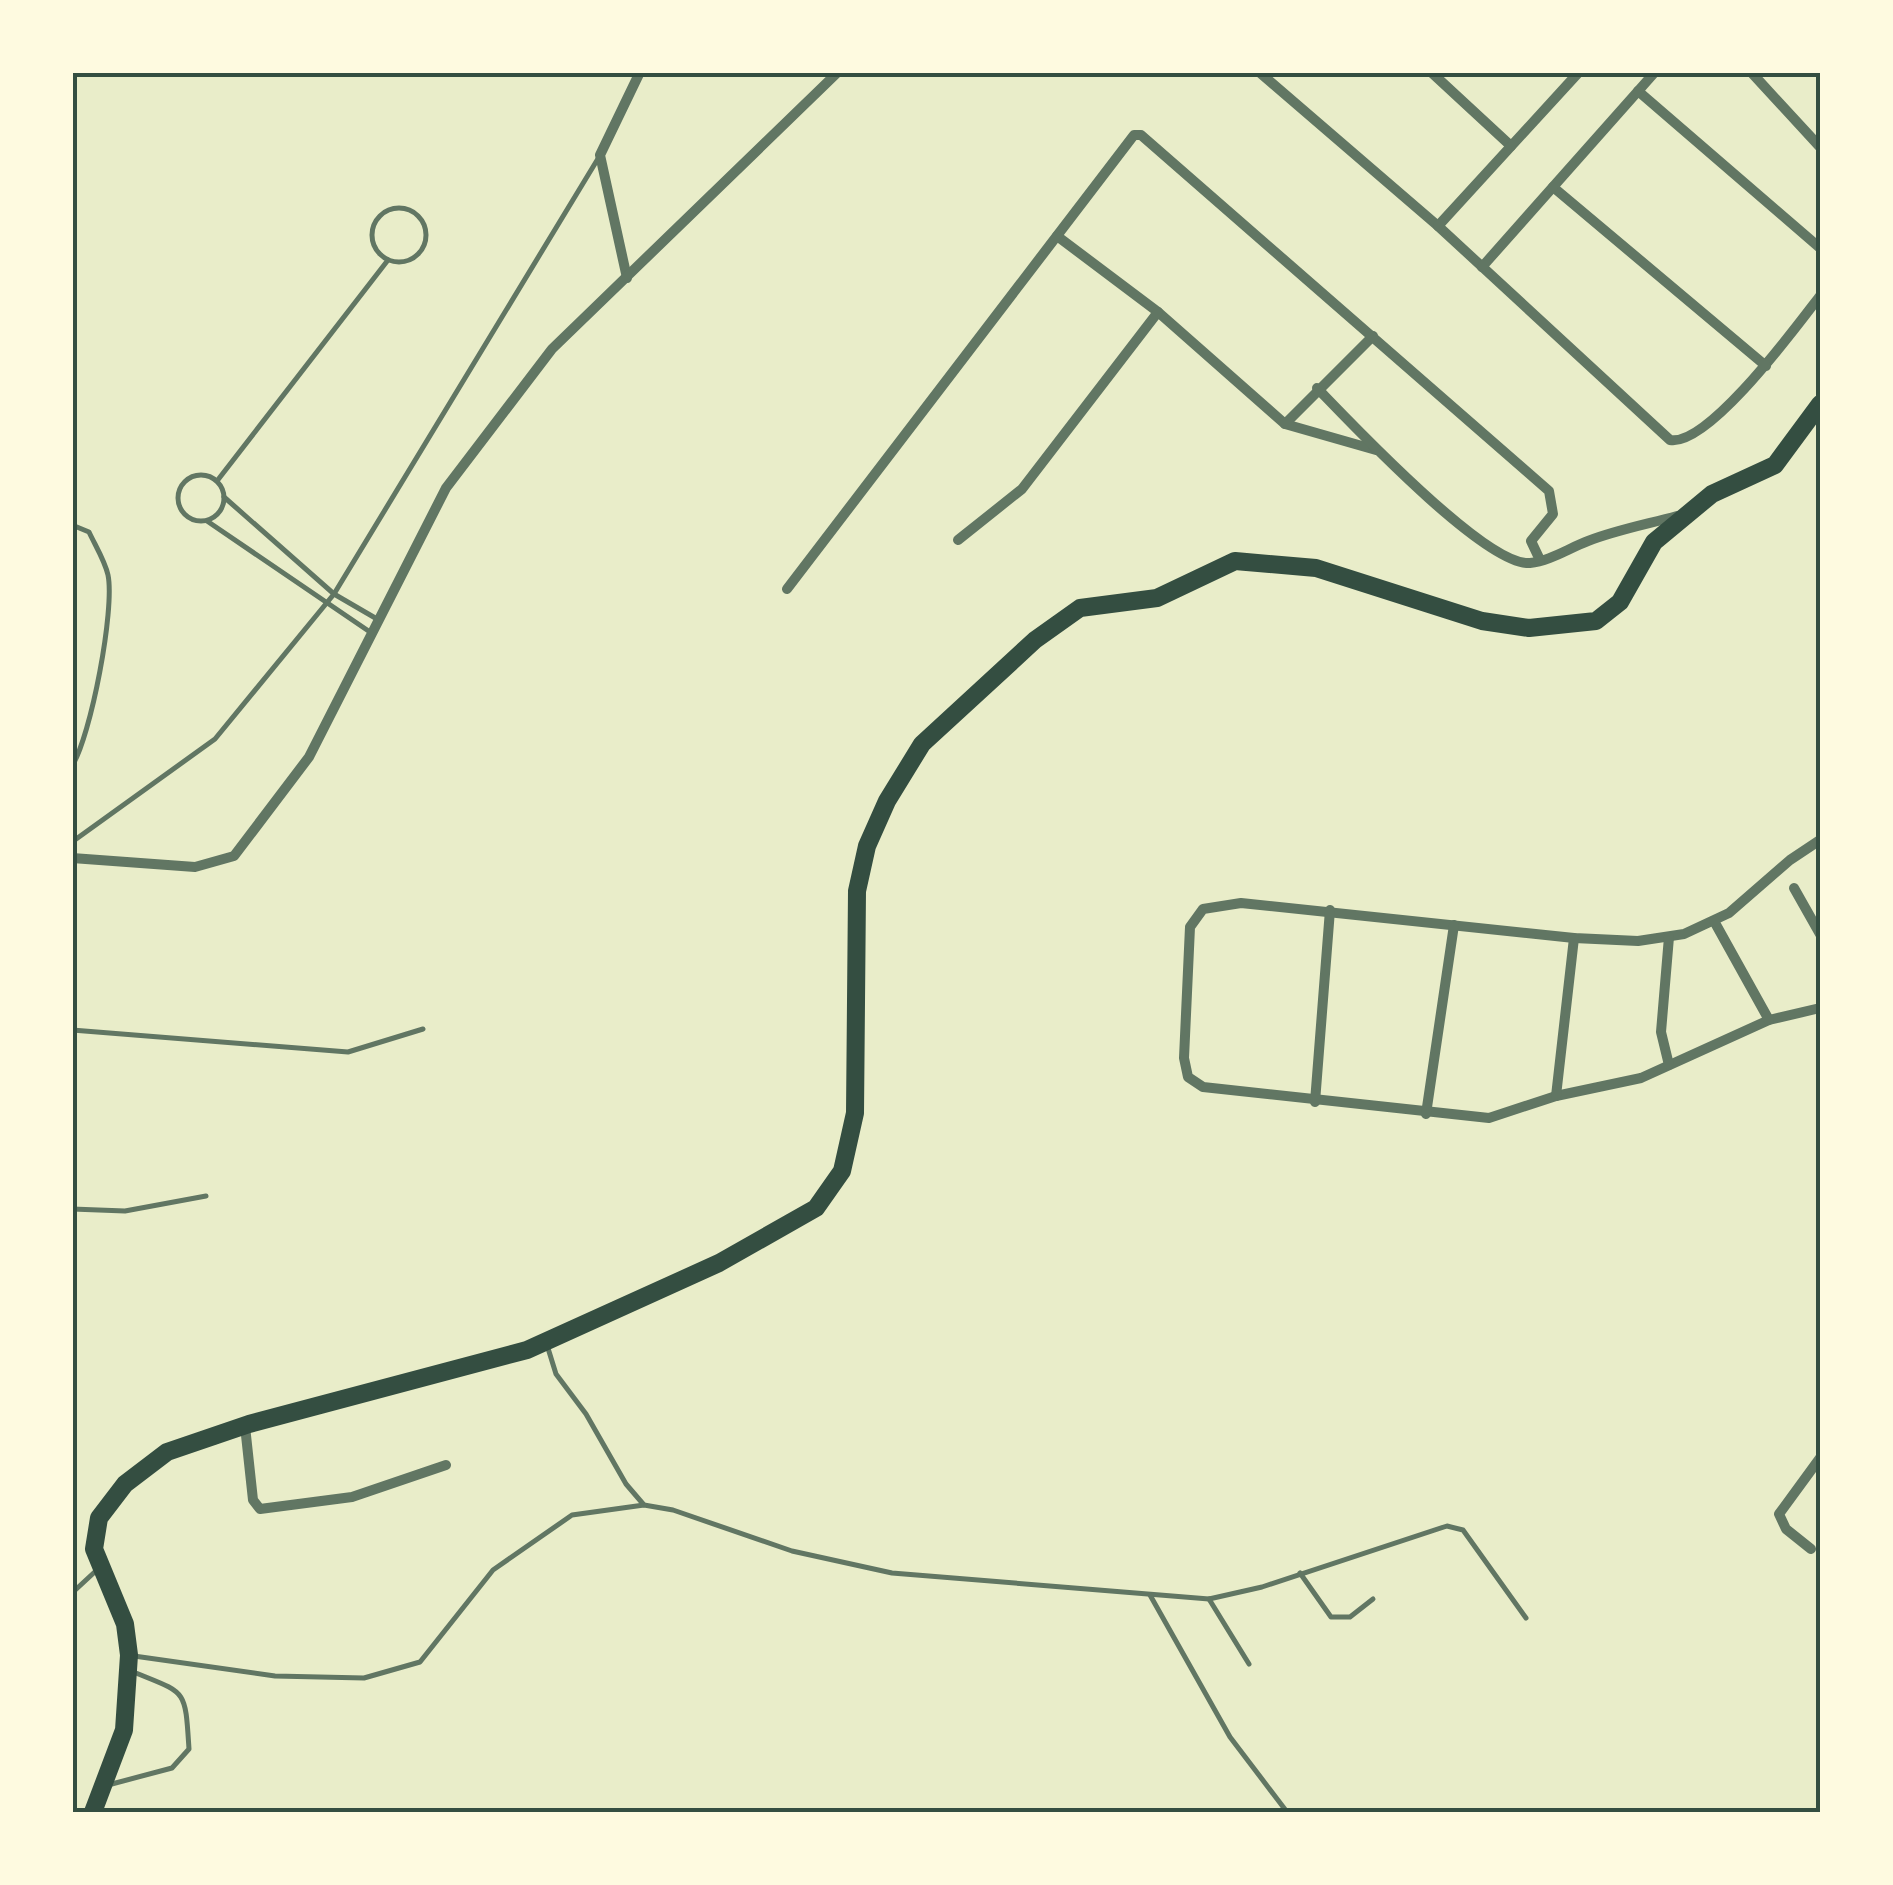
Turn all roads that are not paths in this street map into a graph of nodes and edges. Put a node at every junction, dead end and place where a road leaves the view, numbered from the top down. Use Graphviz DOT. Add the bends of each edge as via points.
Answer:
graph roads {
  1 [pos="640,72"];
  2 [pos="838,72"];
  3 [pos="1259,72"];
  4 [pos="1431,72"];
  5 [pos="1579,72"];
  6 [pos="1655,72"];
  7 [pos="1751,72"];
  8 [pos="1638,91"];
  9 [pos="1511,146"];
  10 [pos="1820,147"];
  11 [pos="600,155"];
  12 [pos="1553,187"];
  13 [pos="1438,226"];
  14 [pos="1057,236"];
  15 [pos="1820,248"];
  16 [pos="388,260"];
  17 [pos="1482,267"];
  18 [pos="627,278"];
  19 [pos="1820,296"];
  20 [pos="1158,312"];
  21 [pos="1373,336"];
  22 [pos="1766,366"];
  23 [pos="1317,388"];
  24 [pos="1820,405"];
  25 [pos="1285,424"];
  26 [pos="1377,450"];
  27 [pos="217,480"];
  28 [pos="224,497"];
  29 [pos="1686,514"];
  30 [pos="206,521"];
  31 [pos="72,526"];
  32 [pos="958,540"];
  33 [pos="1540,560"];
  34 [pos="787,589"];
  35 [pos="334,594"];
  36 [pos="326,603"];
  37 [pos="377,619"];
  38 [pos="370,632"];
  39 [pos="72,766"];
  40 [pos="1820,840"];
  41 [pos="72,842"];
  42 [pos="72,858"];
  43 [pos="1794,888"];
  44 [pos="1330,910"];
  45 [pos="1714,921"];
  46 [pos="1454,925"];
  47 [pos="1820,934"];
  48 [pos="1574,938"];
  49 [pos="1669,938"];
  50 [pos="1820,1008"];
  51 [pos="1768,1020"];
  52 [pos="424,1029"];
  53 [pos="72,1030"];
  54 [pos="1668,1065"];
  55 [pos="1556,1096"];
  56 [pos="1315,1102"];
  57 [pos="1426,1114"];
  58 [pos="206,1196"];
  59 [pos="72,1209"];
  60 [pos="546,1342"];
  61 [pos="246,1426"];
  62 [pos="1820,1458"];
  63 [pos="446,1464"];
  64 [pos="644,1505"];
  65 [pos="1811,1549"];
  66 [pos="101,1566"];
  67 [pos="1300,1573"];
  68 [pos="72,1592"];
  69 [pos="1150,1594"];
  70 [pos="1209,1599"];
  71 [pos="1373,1599"];
  72 [pos="1526,1618"];
  73 [pos="128,1662"];
  74 [pos="1249,1664"];
  75 [pos="104,1786"];
  76 [pos="93,1812"];
  77 [pos="1286,1812"];
  1 -- 11 [label="street"];
  2 -- 18 [label="street"];
  3 -- 13 [label="street"];
  4 -- 9 [label="street"];
  5 -- 9 [label="street"];
  6 -- 8 [label="street"];
  7 -- 10 [label="street"];
  8 -- 12 [label="street"];
  8 -- 15 [label="street"];
  9 -- 13 [label="street"];
  11 -- 18 [label="street"];
  11 -- 35 [label="lane"];
  12 -- 17 [label="street"];
  12 -- 22 [label="street"];
  13 -- 17 [label="street"];
  14 -- 20 [label="street"];
  14 -- 21 [label="street" via="1141,135"];
  14 -- 34 [label="street"];
  16 -- 16 [label="lane" via="406,262 421,252 427,234 414,211 388,210 375,222 375,248"];
  16 -- 27 [label="lane"];
  17 -- 22 [label="street" via="1670,440 1689,438"];
  18 -- 37 [label="street" via="552,349 446,488"];
  19 -- 22 [label="street"];
  20 -- 25 [label="street"];
  20 -- 32 [label="street" via="1022,489"];
  21 -- 23 [label="street"];
  21 -- 33 [label="street" via="1549,490 1553,514 1531,540"];
  23 -- 25 [label="street"];
  23 -- 26 [label="street"];
  24 -- 29 [label="main road" via="1775,465"];
  25 -- 26 [label="street"];
  26 -- 33 [label="street" via="1470,533 1512,559"];
  27 -- 28 [label="lane"];
  27 -- 30 [label="lane" via="194,475 178,492 184,514"];
  28 -- 30 [label="lane"];
  28 -- 35 [label="lane"];
  29 -- 33 [label="street"];
  29 -- 60 [label="main road" via="1654,542 1620,602 1596,620 1529,628 1482,621 1316,568 1235,561 1157,598 1080,608 922,744 867,846 857,891 855,1114 842,1171 825,1196 816,1208 719,1263"];
  30 -- 36 [label="lane"];
  31 -- 39 [label="lane" via="89,532 109,576 100,675 84,749"];
  35 -- 36 [label="lane"];
  35 -- 37 [label="lane"];
  36 -- 38 [label="lane"];
  36 -- 41 [label="lane" via="215,739"];
  37 -- 38 [label="street"];
  38 -- 42 [label="street" via="309,757 234,856 196,867"];
  40 -- 45 [label="street"];
  43 -- 47 [label="street"];
  44 -- 46 [label="street"];
  44 -- 56 [label="street"];
  44 -- 56 [label="street" via="1240,902 1203,908 1190,928 1188,1077 1203,1088"];
  45 -- 49 [label="street"];
  45 -- 51 [label="street"];
  46 -- 48 [label="street"];
  46 -- 57 [label="street"];
  48 -- 49 [label="street"];
  48 -- 55 [label="street"];
  49 -- 54 [label="street" via="1661,1032"];
  50 -- 51 [label="street"];
  51 -- 54 [label="street"];
  52 -- 53 [label="lane" via="348,1052"];
  54 -- 55 [label="street" via="1641,1078"];
  55 -- 57 [label="street" via="1489,1118"];
  56 -- 57 [label="street"];
  58 -- 59 [label="lane" via="126,1211"];
  60 -- 61 [label="main road"];
  60 -- 64 [label="lane" via="556,1374"];
  61 -- 63 [label="street" via="253,1500 260,1510 352,1496"];
  61 -- 66 [label="main road" via="168,1452 126,1484 99,1518 94,1548"];
  62 -- 65 [label="street" via="1780,1514 1786,1529"];
  64 -- 69 [label="lane" via="792,1552 892,1573"];
  64 -- 73 [label="lane" via="572,1514 492,1570 420,1662 364,1678"];
  66 -- 68 [label="lane"];
  66 -- 73 [label="main road" via="124,1624"];
  67 -- 70 [label="lane"];
  67 -- 71 [label="lane" via="1331,1618 1350,1618"];
  67 -- 72 [label="lane" via="1448,1526 1464,1530"];
  69 -- 70 [label="lane"];
  69 -- 77 [label="lane" via="1230,1736"];
  70 -- 74 [label="lane"];
  73 -- 75 [label="main road" via="124,1730"];
  73 -- 75 [label="lane" via="186,1700 189,1749 172,1768"];
  75 -- 76 [label="main road"];
}
